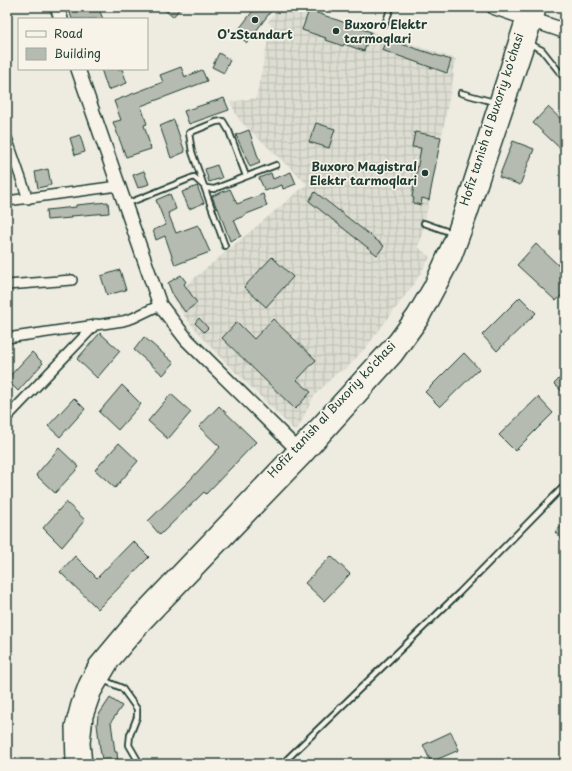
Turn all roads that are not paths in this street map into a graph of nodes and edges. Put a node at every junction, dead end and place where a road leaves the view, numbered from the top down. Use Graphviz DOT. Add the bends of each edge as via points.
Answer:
graph roads {
  1 [pos="57,7"];
  2 [pos="391,7"];
  3 [pos="494,7"];
  4 [pos="528,14"];
  5 [pos="61,18"];
  6 [pos="565,22"];
  7 [pos="385,24"];
  8 [pos="565,31"];
  9 [pos="527,42"];
  10 [pos="78,70"];
  11 [pos="565,79"];
  12 [pos="461,93"];
  13 [pos="496,102"];
  14 [pos="7,138"];
  15 [pos="276,165"];
  16 [pos="246,176"];
  17 [pos="118,186"];
  18 [pos="206,188"];
  19 [pos="28,199"];
  20 [pos="7,201"];
  21 [pos="124,204"];
  22 [pos="424,223"];
  23 [pos="454,233"];
  24 [pos="225,246"];
  25 [pos="72,280"];
  26 [pos="7,285"];
  27 [pos="160,305"];
  28 [pos="96,324"];
  29 [pos="7,338"];
  30 [pos="7,417"];
  31 [pos="301,453"];
  32 [pos="565,485"];
  33 [pos="101,680"];
  34 [pos="73,764"];
  35 [pos="85,764"];
  36 [pos="140,764"];
  37 [pos="282,764"];
  1 -- 5 [label="main road"];
  2 -- 7 [label="lane"];
  3 -- 4 [label="main road"];
  4 -- 6 [label="main road"];
  4 -- 8 [label="main road"];
  4 -- 9 [label="main road, Hofiz tanish al Buxoriy ko'chasi"];
  4 -- 13 [label="main road, Hofiz tanish al Buxoriy ko'chasi"];
  9 -- 11 [label="lane" via="542,50"];
  9 -- 31 [label="main road, Hofiz tanish al Buxoriy ko'chasi" via="454,259 421,321 395,357"];
  10 -- 17 [label="main road"];
  12 -- 13 [label="lane"];
  13 -- 23 [label="main road, Hofiz tanish al Buxoriy ko'chasi"];
  14 -- 19 [label="street"];
  15 -- 16 [label="lane"];
  16 -- 18 [label="lane" via="214,189"];
  16 -- 18 [label="lane" via="229,131 223,121 216,122 189,134 192,152"];
  17 -- 19 [label="street"];
  17 -- 21 [label="main road"];
  18 -- 21 [label="lane" via="194,177"];
  18 -- 24 [label="lane"];
  19 -- 20 [label="street"];
  21 -- 27 [label="main road"];
  22 -- 23 [label="lane"];
  23 -- 31 [label="main road, Hofiz tanish al Buxoriy ko'chasi" via="431,285 414,314"];
  25 -- 26 [label="street"];
  27 -- 28 [label="street" via="133,318"];
  27 -- 31 [label="main road" via="187,340"];
  28 -- 29 [label="street"];
  28 -- 30 [label="street"];
  31 -- 33 [label="main road, Hofiz tanish al Buxoriy ko'chasi" via="112,661"];
  31 -- 34 [label="main road, Hofiz tanish al Buxoriy ko'chasi" via="137,615 96,664 86,683 72,727"];
  32 -- 37 [label="lane" via="459,593"];
  33 -- 35 [label="main road, Hofiz tanish al Buxoriy ko'chasi" via="84,724"];
  33 -- 36 [label="lane" via="122,688 137,709 129,745"];
}
